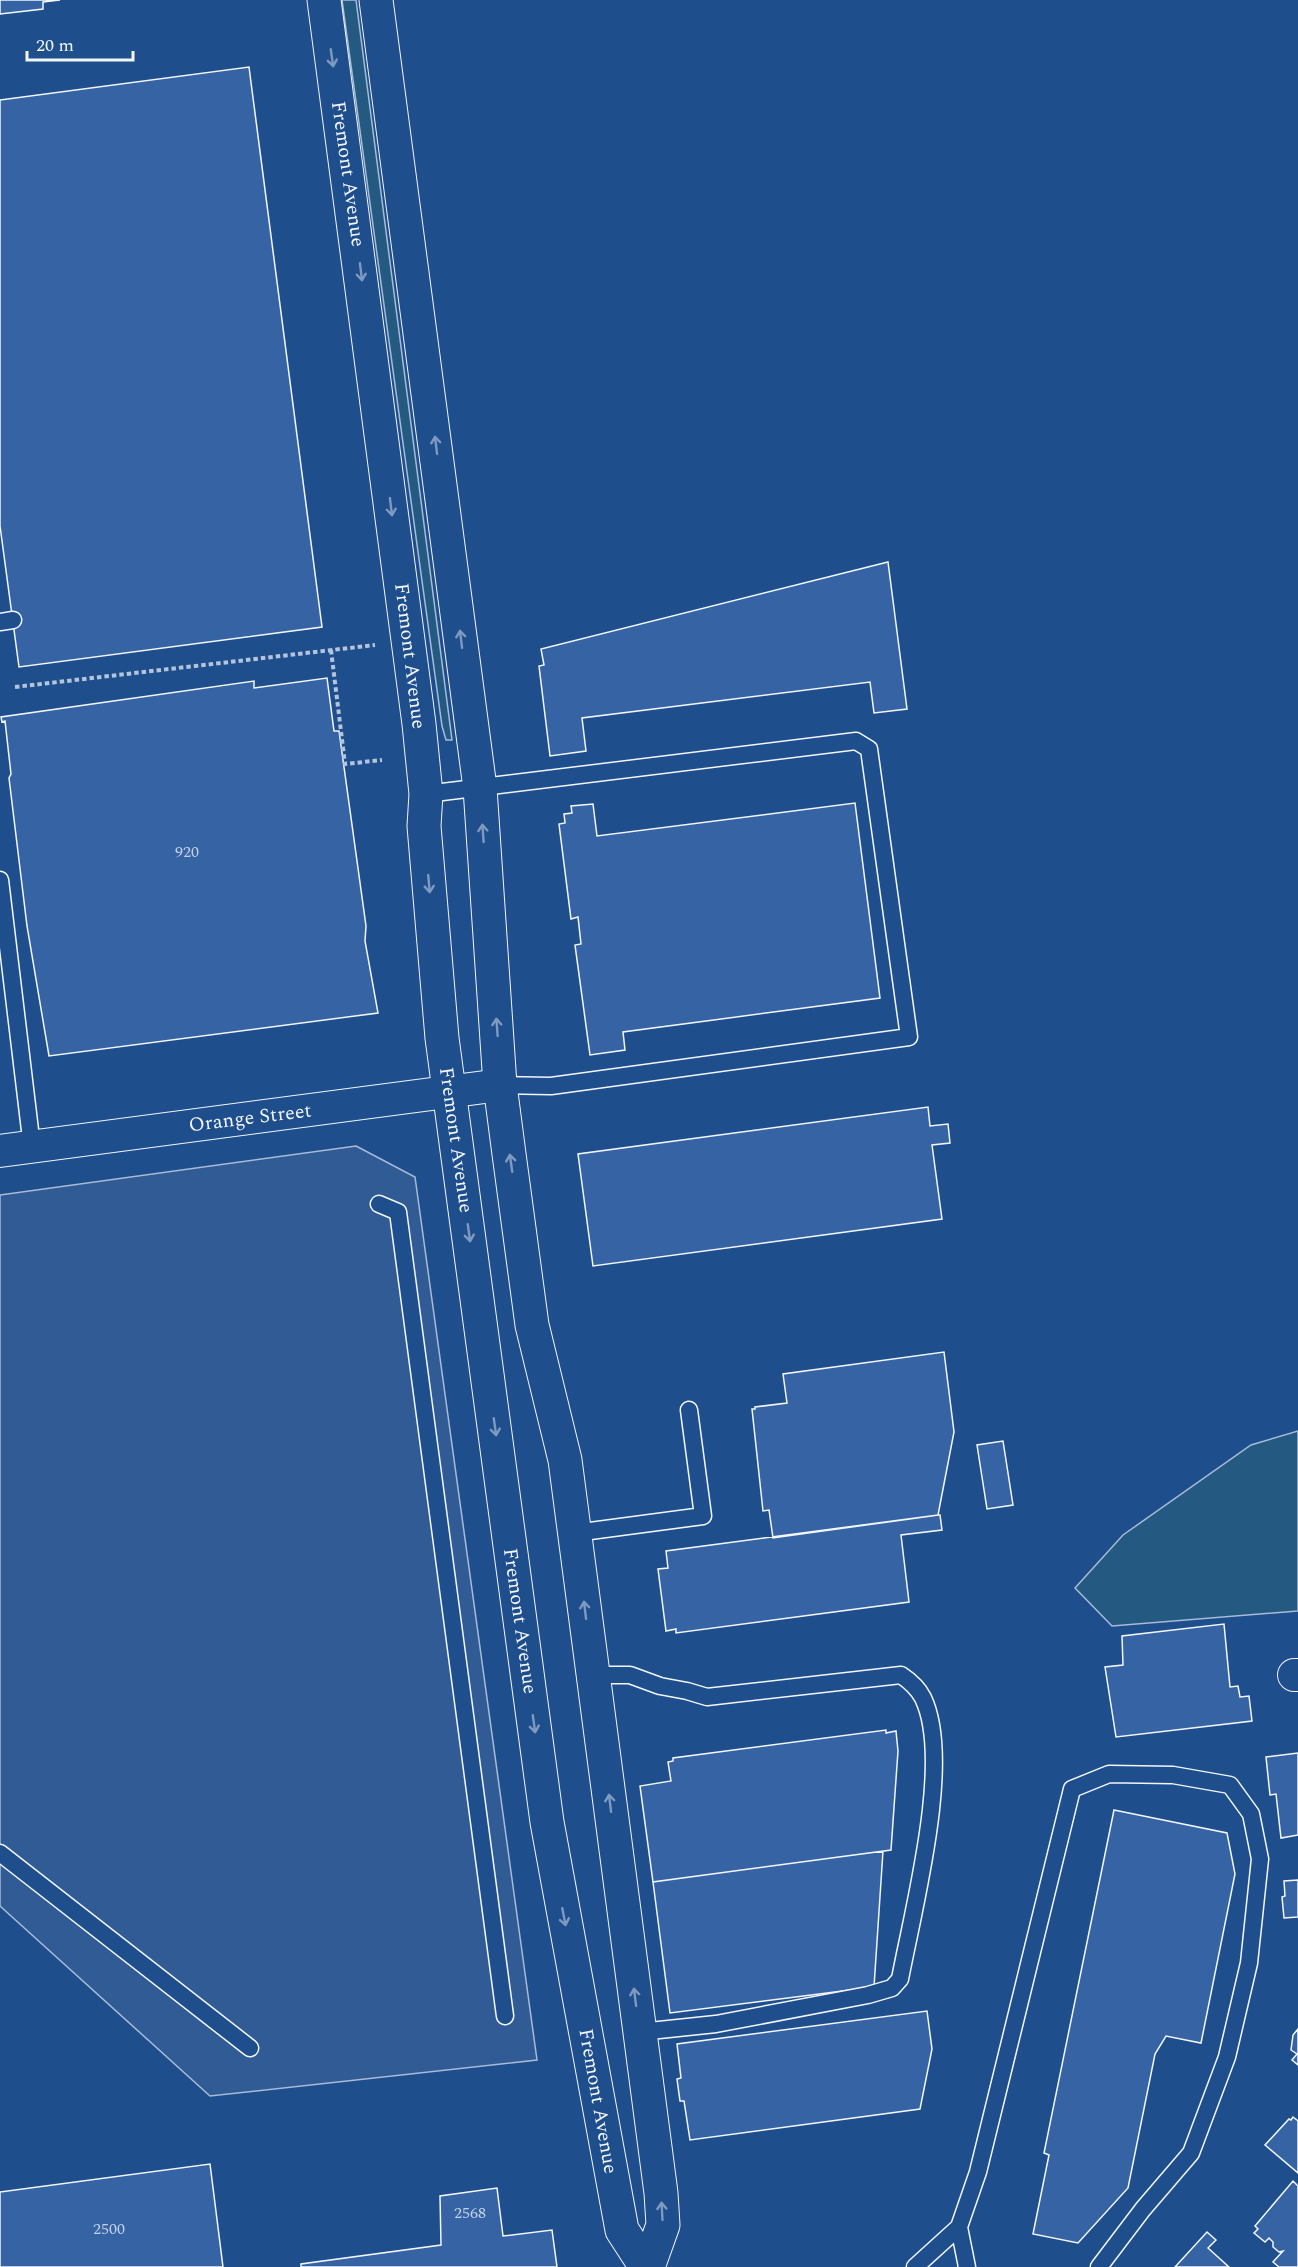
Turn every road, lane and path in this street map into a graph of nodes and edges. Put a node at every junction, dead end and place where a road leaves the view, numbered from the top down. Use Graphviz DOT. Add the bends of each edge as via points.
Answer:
graph roads {
  1 [pos="324,0"];
  2 [pos="376,0"];
  3 [pos="381,645"];
  4 [pos="331,650"];
  5 [pos="15,687"];
  6 [pos="382,760"];
  7 [pos="480,788"];
  8 [pos="426,794"];
  9 [pos="0,880"];
  10 [pos="500,1086"];
  11 [pos="450,1092"];
  12 [pos="32,1147"];
  13 [pos="0,1151"];
  14 [pos="379,1204"];
  15 [pos="689,1410"];
  16 [pos="575,1533"];
  17 [pos="593,1675"];
  18 [pos="0,1853"];
  19 [pos="505,2016"];
  20 [pos="640,2032"];
  21 [pos="250,2048"];
  22 [pos="959,2227"];
  23 [pos="647,2267"];
  24 [pos="915,2267"];
  25 [pos="967,2267"];
  26 [pos="1099,2267"];
  1 -- 8 [label="main road, Fremont Avenue, one-way"];
  7 -- 2 [label="main road, Fremont Avenue, one-way"];
  3 -- 4 [label="path"];
  4 -- 5 [label="path"];
  4 -- 6 [label="path" via="345,764"];
  7 -- 8 [label="lane"];
  10 -- 7 [label="main road, Fremont Avenue, one-way"];
  7 -- 10 [label="lane" via="856,741 869,749 909,1037 551,1086"];
  8 -- 11 [label="main road, Fremont Avenue, one-way" via="424,826"];
  9 -- 12 [label="lane"];
  10 -- 11 [label="street, Orange Street"];
  16 -- 10 [label="main road, Fremont Avenue, one-way" via="565,1460 532,1325"];
  11 -- 12 [label="street, Orange Street"];
  11 -- 23 [label="main road, Fremont Avenue, one-way" via="547,1822 622,2230"];
  12 -- 13 [label="street, Orange Street"];
  14 -- 19 [label="lane" via="398,1212"];
  15 -- 16 [label="lane" via="703,1516"];
  17 -- 16 [label="main road, Fremont Avenue, one-way"];
  20 -- 17 [label="main road, Fremont Avenue, one-way"];
  17 -- 20 [label="lane" via="630,1674 707,1697 901,1675 912,1682 923,1698 931,1726 935,1782 900,1979 892,1988 716,2024"];
  18 -- 21 [label="lane"];
  23 -- 20 [label="main road, Fremont Avenue, one-way" via="663,2225"];
  22 -- 24 [label="lane"];
  22 -- 25 [label="lane"];
  22 -- 26 [label="lane" via="978,2172 1072,1789 1109,1774 1173,1775 1230,1785 1251,1814 1260,1859 1249,1963 1227,2057 1191,2152"];
}
